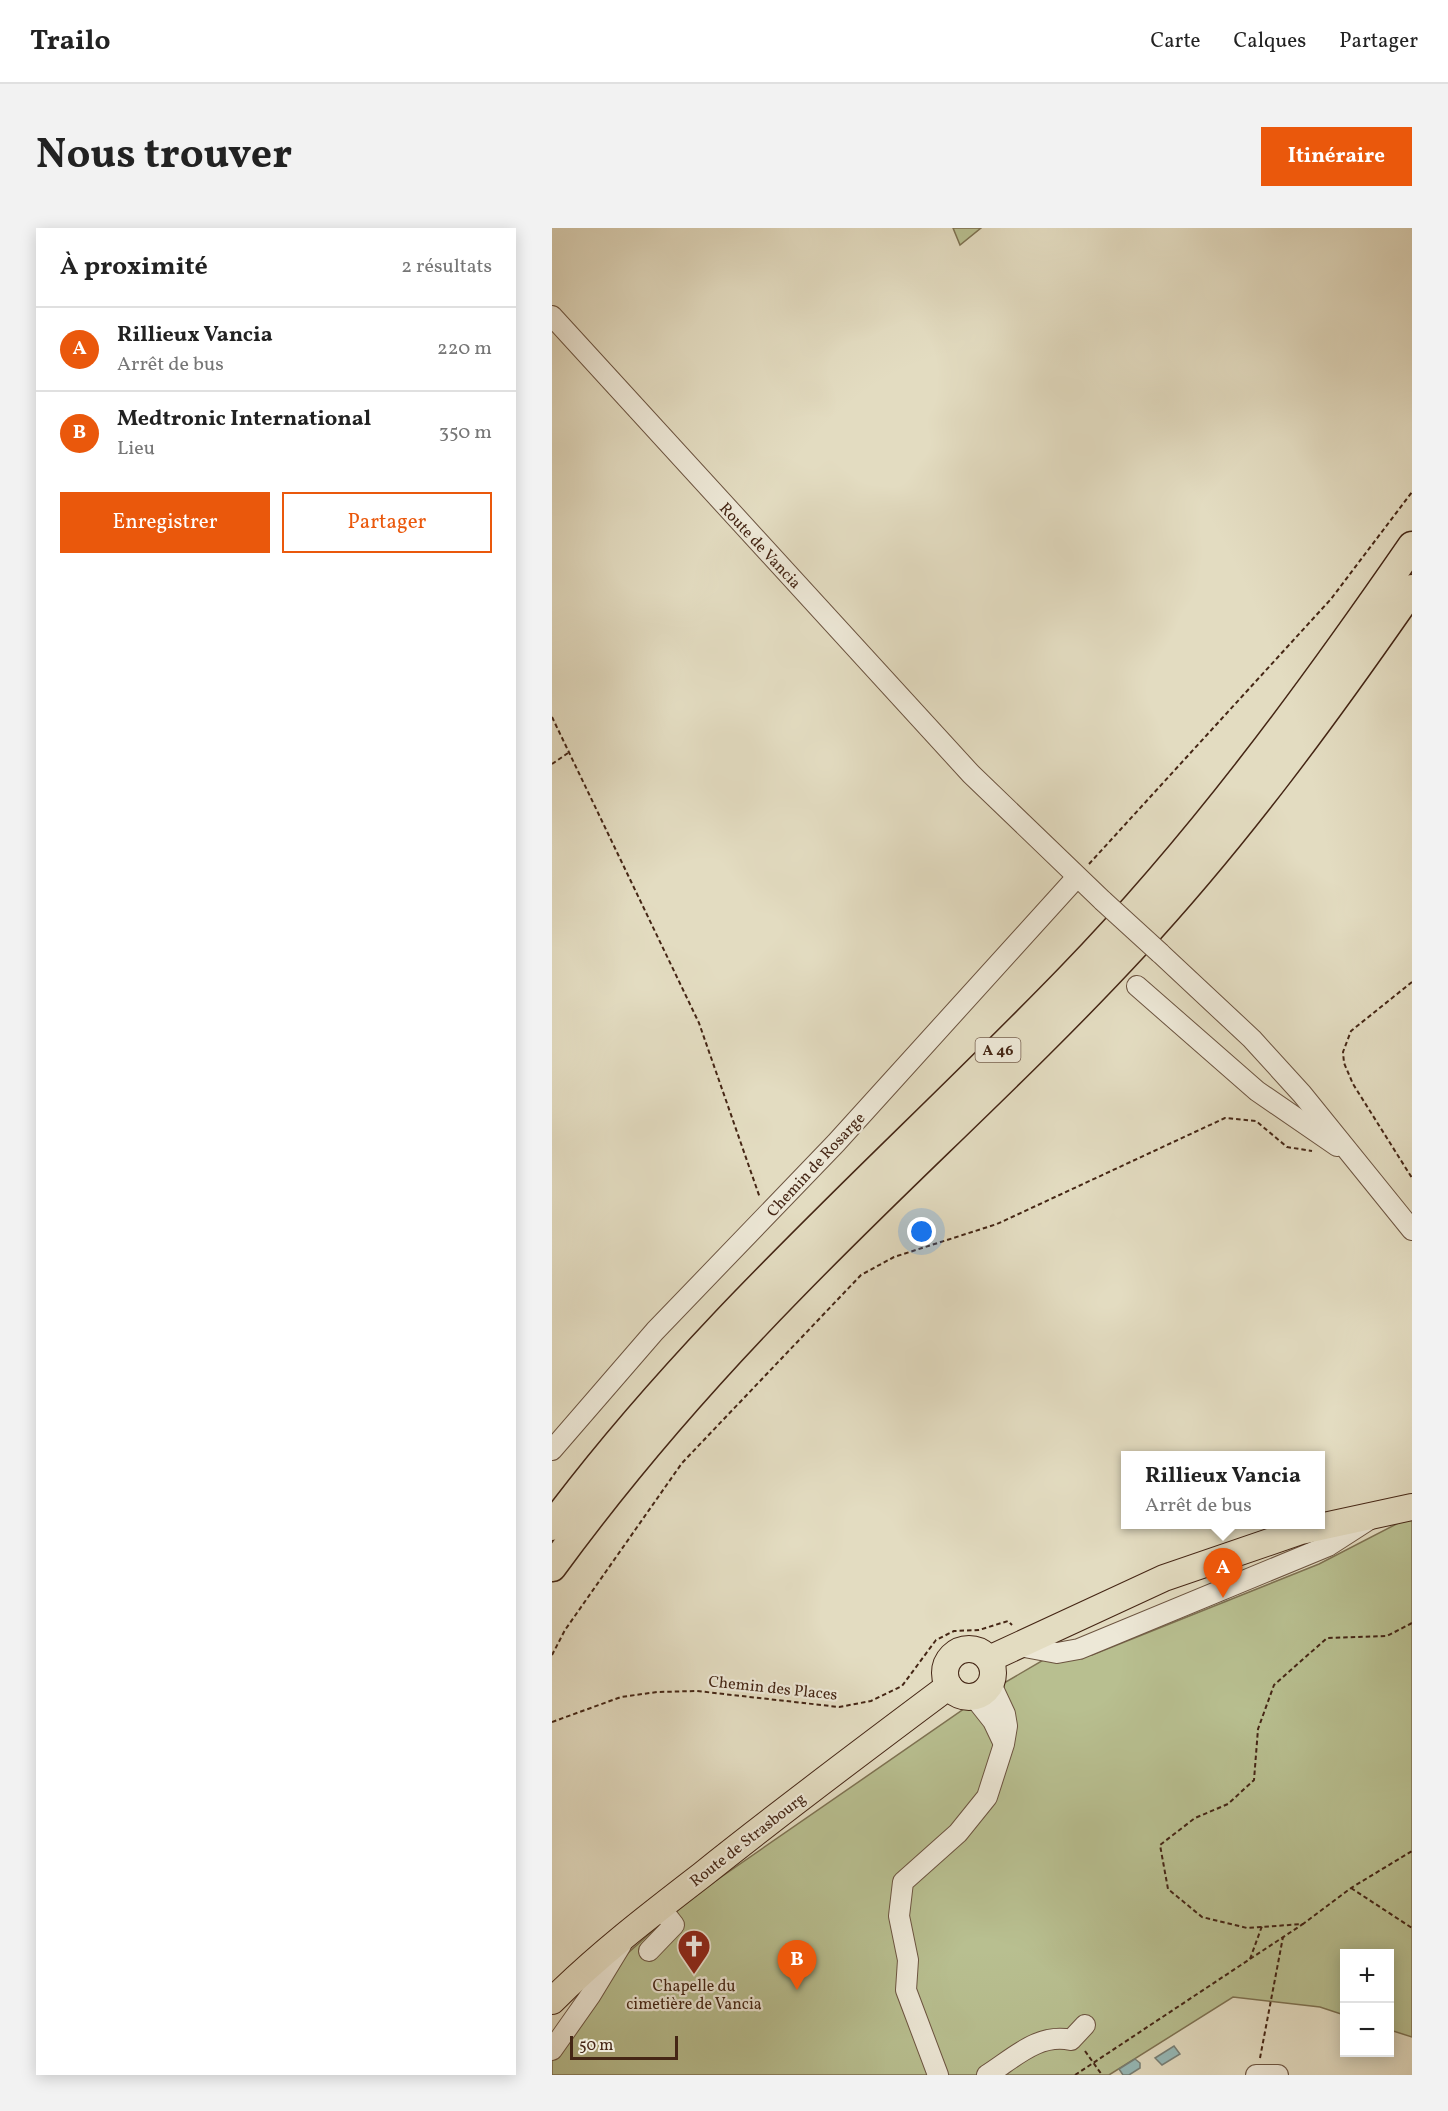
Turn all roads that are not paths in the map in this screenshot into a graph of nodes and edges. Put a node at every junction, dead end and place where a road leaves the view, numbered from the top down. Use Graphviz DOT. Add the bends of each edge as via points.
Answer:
graph roads {
  1 [pos="552,316"];
  2 [pos="1412,546"];
  3 [pos="1412,589"];
  4 [pos="1077,877"];
  5 [pos="1137,986"];
  6 [pos="1352,1155"];
  7 [pos="1412,1230"];
  8 [pos="552,1450"];
  9 [pos="1412,1508"];
  10 [pos="1377,1515"];
  11 [pos="552,1526"];
  12 [pos="1325,1526"];
  13 [pos="1311,1529"];
  14 [pos="552,1567"];
  15 [pos="1024,1643"];
  16 [pos="989,1659"];
  17 [pos="949,1686"];
  18 [pos="983,1690"];
  19 [pos="660,1907"];
  20 [pos="627,1934"];
  21 [pos="649,1951"];
  22 [pos="552,2001"];
  23 [pos="1085,2025"];
  24 [pos="552,2050"];
  25 [pos="938,2075"];
  26 [pos="987,2075"];
  27 [pos="1256,2075"];
  28 [pos="1278,2075"];
  1 -- 4 [label="street, Route de Vancia" via="971,774"];
  2 -- 11 [label="highway, A 46" via="1303,702 1168,872 1035,1014 703,1344 634,1421"];
  3 -- 14 [label="highway, A 46" via="1318,723 1187,888 1081,1001 724,1357 618,1480"];
  4 -- 6 [label="street, Route de Vancia, bridge" via="1252,1039"];
  4 -- 8 [label="street, Chemin de Rosarge" via="766,1217 655,1331"];
  5 -- 6 [label="street" via="1257,1090"];
  6 -- 7 [label="street, Route de Vancia"];
  9 -- 10 [label="main road"];
  10 -- 12 [label="main road"];
  10 -- 15 [label="street" via="1328,1546 1079,1649 1057,1653"];
  13 -- 15 [label="main road" via="1164,1578"];
  15 -- 16 [label="main road"];
  16 -- 17 [label="main road" via="967,1649 952,1656 945,1670"];
  16 -- 18 [label="main road" via="993,1674"];
  17 -- 18 [label="main road" via="960,1696"];
  17 -- 19 [label="main road, Route de Strasbourg"];
  18 -- 25 [label="street" via="1004,1744 987,1797 958,1833 903,1882 899,1916 908,1960 906,1990"];
  19 -- 20 [label="main road, Route de Strasbourg"];
  19 -- 21 [label="street" via="674,1925"];
  20 -- 22 [label="main road, Route de Strasbourg"];
  20 -- 24 [label="street"];
  23 -- 26 [label="street" via="1071,2040 1057,2037 1036,2043"];
  27 -- 28 [label="street"];
}
